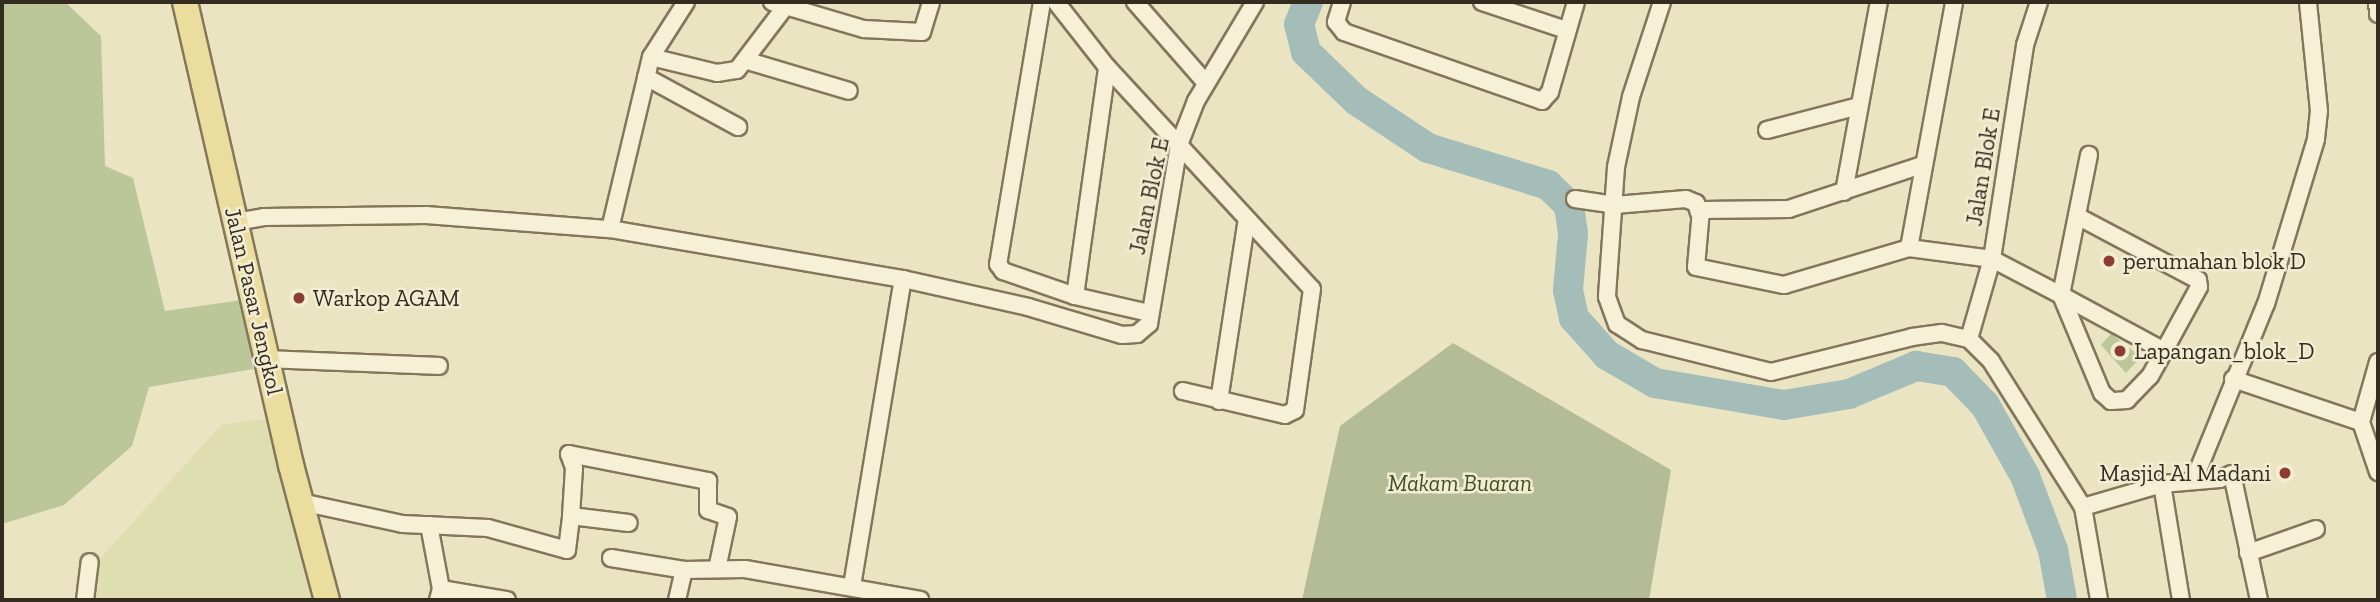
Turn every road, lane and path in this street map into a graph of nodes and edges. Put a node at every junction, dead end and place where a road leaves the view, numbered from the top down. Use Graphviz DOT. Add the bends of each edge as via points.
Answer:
graph roads {
  1 [pos="185,2"];
  2 [pos="686,2"];
  3 [pos="931,2"];
  4 [pos="1042,2"];
  5 [pos="1056,2"];
  6 [pos="1135,2"];
  7 [pos="1342,2"];
  8 [pos="1482,2"];
  9 [pos="1576,2"];
  10 [pos="1662,2"];
  11 [pos="1879,2"];
  12 [pos="1954,2"];
  13 [pos="2039,2"];
  14 [pos="2308,2"];
  15 [pos="2377,2"];
  16 [pos="1250,4"];
  17 [pos="778,5"];
  18 [pos="2378,14"];
  19 [pos="1566,30"];
  20 [pos="651,57"];
  21 [pos="748,61"];
  22 [pos="1107,67"];
  23 [pos="646,77"];
  24 [pos="1206,83"];
  25 [pos="849,91"];
  26 [pos="1859,106"];
  27 [pos="738,127"];
  28 [pos="1767,130"];
  29 [pos="1179,145"];
  30 [pos="2089,155"];
  31 [pos="1922,166"];
  32 [pos="1844,192"];
  33 [pos="1575,199"];
  34 [pos="1615,205"];
  35 [pos="1699,214"];
  36 [pos="2077,216"];
  37 [pos="1247,219"];
  38 [pos="236,222"];
  39 [pos="611,229"];
  40 [pos="1909,248"];
  41 [pos="1992,259"];
  42 [pos="903,279"];
  43 [pos="2061,295"];
  44 [pos="1075,296"];
  45 [pos="1149,313"];
  46 [pos="1969,339"];
  47 [pos="2164,351"];
  48 [pos="267,359"];
  49 [pos="2378,362"];
  50 [pos="439,366"];
  51 [pos="2233,379"];
  52 [pos="1183,391"];
  53 [pos="1219,401"];
  54 [pos="2361,422"];
  55 [pos="2374,438"];
  56 [pos="2378,472"];
  57 [pos="2194,480"];
  58 [pos="2162,484"];
  59 [pos="301,502"];
  60 [pos="2082,507"];
  61 [pos="572,516"];
  62 [pos="629,523"];
  63 [pos="429,525"];
  64 [pos="2316,529"];
  65 [pos="2248,553"];
  66 [pos="611,558"];
  67 [pos="90,562"];
  68 [pos="718,569"];
  69 [pos="684,570"];
  70 [pos="852,586"];
  71 [pos="440,595"];
  72 [pos="85,600"];
  73 [pos="327,600"];
  74 [pos="507,600"];
  75 [pos="677,600"];
  76 [pos="920,600"];
  77 [pos="2099,600"];
  78 [pos="2181,600"];
  79 [pos="2259,600"];
  1 -- 38 [label="main road, Jalan Pasar Jengkol"];
  2 -- 20 [label="street"];
  3 -- 17 [label="street" via="922,33 864,29"];
  4 -- 44 [label="street" via="998,264 1003,271"];
  5 -- 22 [label="street"];
  6 -- 24 [label="street"];
  7 -- 19 [label="street" via="1336,22 1344,32 1534,101 1550,93"];
  8 -- 19 [label="street"];
  9 -- 19 [label="street"];
  10 -- 34 [label="street" via="1631,97 1616,167"];
  11 -- 26 [label="street"];
  12 -- 31 [label="street"];
  13 -- 41 [label="street, Jalan Blok E" via="2025,46"];
  14 -- 51 [label="street" via="2318,127 2291,233"];
  15 -- 18 [label="street"];
  16 -- 24 [label="street, Jalan Blok E"];
  17 -- 21 [label="street"];
  20 -- 21 [label="street" via="717,73 737,70"];
  20 -- 23 [label="street"];
  21 -- 25 [label="street"];
  22 -- 29 [label="street"];
  22 -- 44 [label="street"];
  23 -- 27 [label="street"];
  23 -- 39 [label="street"];
  24 -- 29 [label="street, Jalan Blok E"];
  26 -- 28 [label="street"];
  26 -- 32 [label="street"];
  29 -- 37 [label="street"];
  29 -- 45 [label="street, Jalan Blok E"];
  30 -- 36 [label="street"];
  31 -- 32 [label="street"];
  31 -- 40 [label="street"];
  32 -- 35 [label="street" via="1789,209 1705,208"];
  33 -- 34 [label="street"];
  34 -- 35 [label="street" via="1686,199 1696,203"];
  34 -- 46 [label="street" via="1608,307 1617,324 1635,338 1770,372 1912,337 1942,333"];
  35 -- 40 [label="street" via="1695,258 1701,271 1784,285"];
  36 -- 43 [label="street"];
  36 -- 47 [label="street" via="2198,280 2199,287"];
  37 -- 53 [label="street"];
  37 -- 53 [label="street" via="1312,289 1297,407 1285,415"];
  38 -- 39 [label="street" via="264,216 426,215"];
  38 -- 48 [label="main road, Jalan Pasar Jengkol"];
  39 -- 42 [label="street"];
  40 -- 41 [label="street"];
  41 -- 43 [label="street"];
  41 -- 46 [label="street, Jalan Blok E"];
  42 -- 45 [label="street, Jalan Blok E" via="1028,307 1122,335 1144,330"];
  42 -- 70 [label="street"];
  43 -- 47 [label="street"];
  43 -- 47 [label="street" via="2102,393 2111,401 2133,396"];
  44 -- 45 [label="street"];
  46 -- 60 [label="street" via="1991,361"];
  48 -- 50 [label="street"];
  48 -- 59 [label="main road, Jalan Pasar Jengkol"];
  49 -- 54 [label="street"];
  51 -- 54 [label="street"];
  51 -- 57 [label="street"];
  52 -- 53 [label="street"];
  54 -- 55 [label="street"];
  55 -- 56 [label="street"];
  57 -- 58 [label="street"];
  57 -- 65 [label="street" via="2232,474"];
  58 -- 60 [label="street"];
  58 -- 78 [label="street"];
  59 -- 63 [label="street" via="403,524"];
  59 -- 73 [label="main road, Jalan Pasar Jengkol"];
  60 -- 77 [label="street"];
  61 -- 62 [label="street"];
  61 -- 63 [label="street" via="567,550 488,528"];
  61 -- 68 [label="street" via="574,468 569,454 708,481 708,510 728,517"];
  63 -- 71 [label="street"];
  64 -- 65 [label="street"];
  65 -- 79 [label="street"];
  66 -- 69 [label="street"];
  67 -- 72 [label="street"];
  68 -- 69 [label="street"];
  68 -- 70 [label="street"];
  69 -- 75 [label="street"];
  70 -- 76 [label="street"];
  71 -- 74 [label="street"];
}
